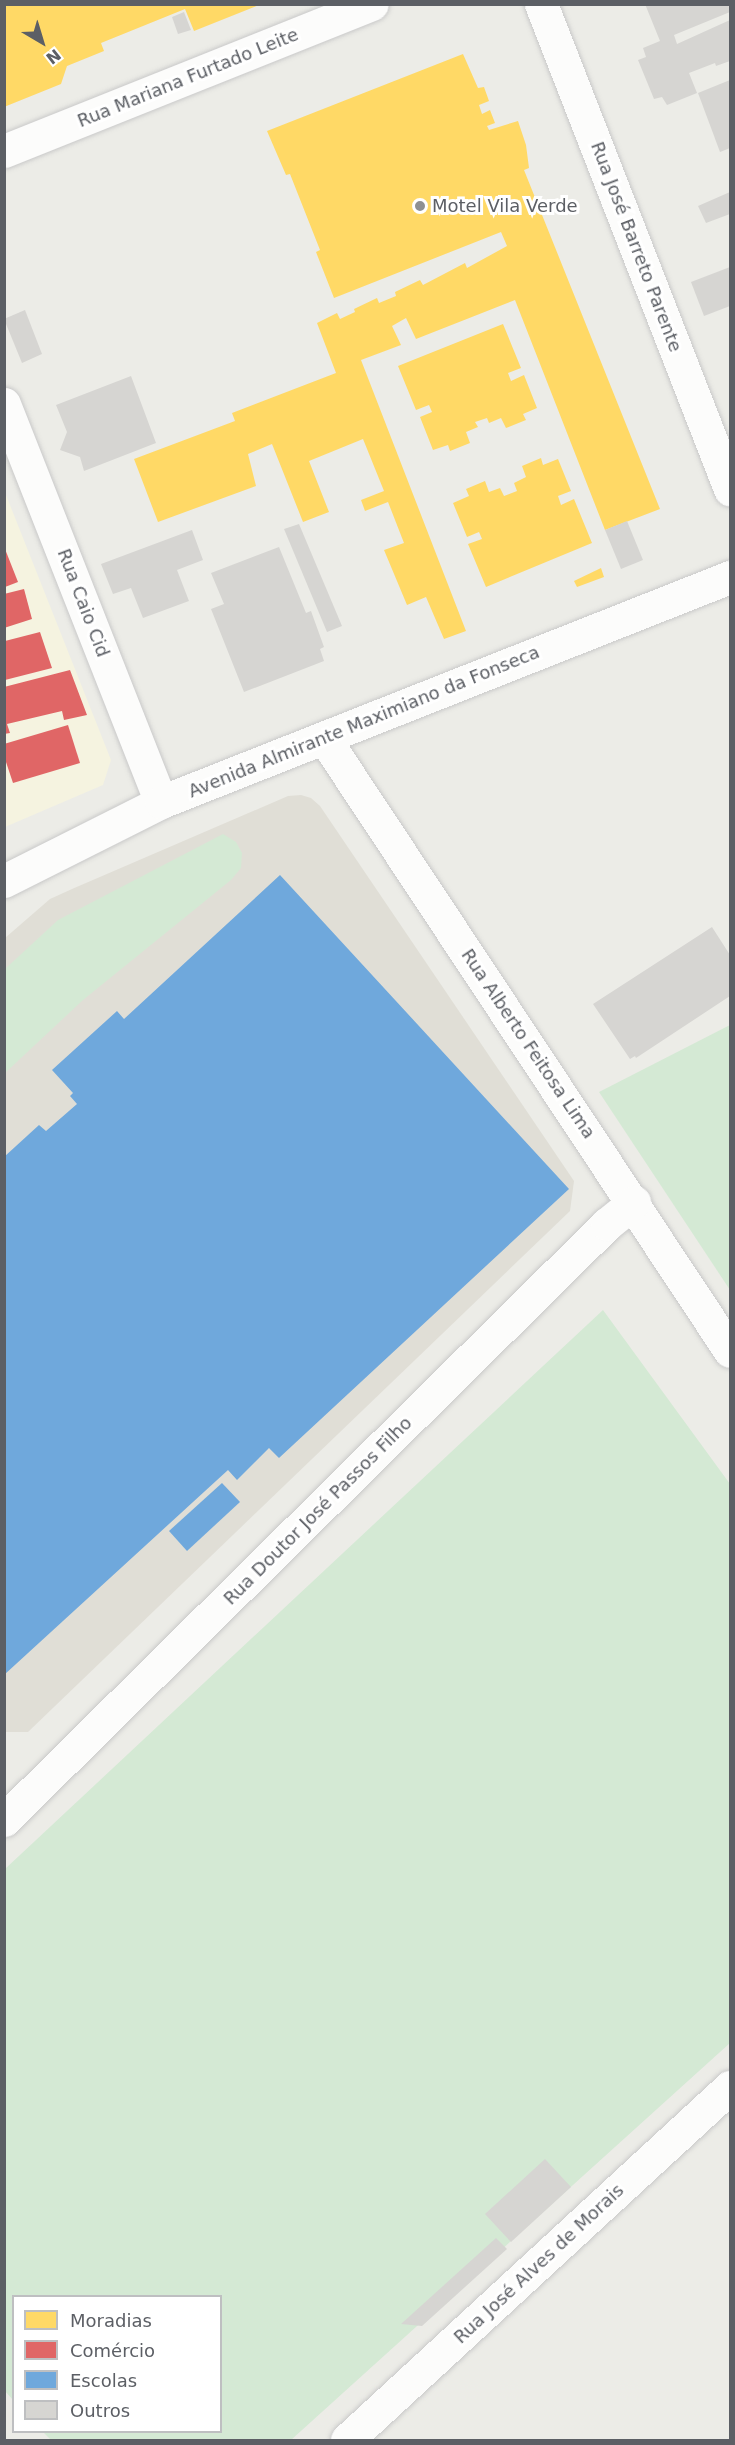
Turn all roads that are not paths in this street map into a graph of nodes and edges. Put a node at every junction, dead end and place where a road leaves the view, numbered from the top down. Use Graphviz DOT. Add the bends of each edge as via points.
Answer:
graph roads {
  1 [pos="372,4"];
  2 [pos="541,4"];
  3 [pos="4,151"];
  4 [pos="4,404"];
  5 [pos="730,489"];
  6 [pos="730,577"];
  7 [pos="324,738"];
  8 [pos="161,802"];
  9 [pos="4,881"];
  10 [pos="634,1202"];
  11 [pos="730,1351"];
  12 [pos="9,1806"];
  13 [pos="730,2087"];
  14 [pos="347,2440"];
  1 -- 3 [label="street, Rua Mariana Furtado Leite"];
  2 -- 5 [label="street, Rua José Barreto Parente"];
  4 -- 8 [label="street, Rua Caio Cid"];
  6 -- 7 [label="street, Avenida Almirante Maximiano da Fonseca"];
  7 -- 8 [label="street, Avenida Almirante Maximiano da Fonseca"];
  7 -- 10 [label="street, Rua Alberto Feitosa Lima"];
  8 -- 9 [label="street, Avenida Almirante Maximiano da Fonseca"];
  10 -- 11 [label="street, Rua Alberto Feitosa Lima"];
  10 -- 12 [label="street, Rua Doutor José Passos Filho"];
  13 -- 14 [label="street, Rua José Alves de Morais"];
}
